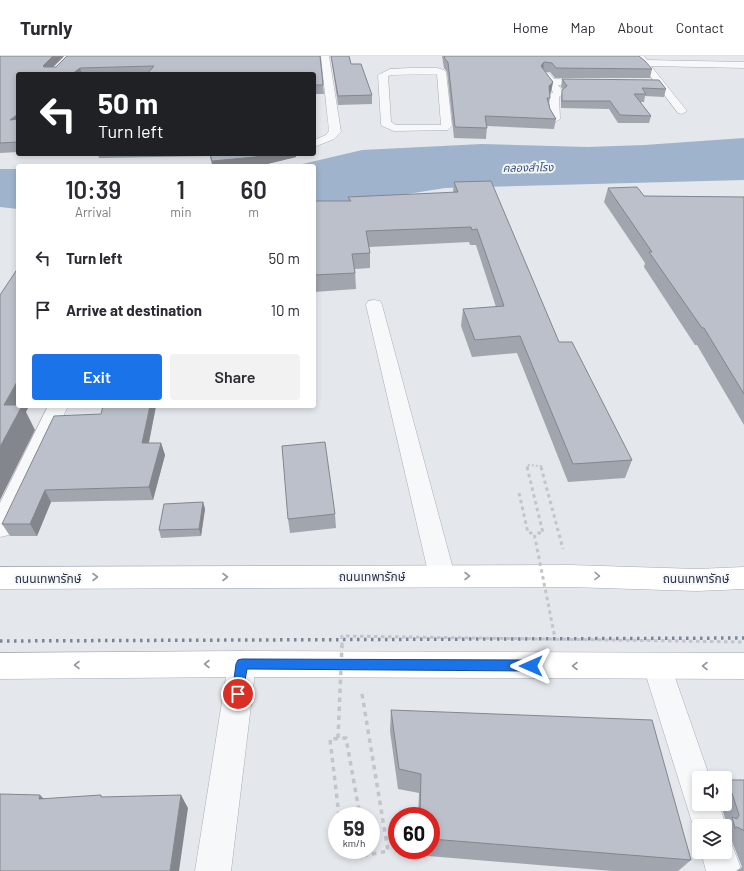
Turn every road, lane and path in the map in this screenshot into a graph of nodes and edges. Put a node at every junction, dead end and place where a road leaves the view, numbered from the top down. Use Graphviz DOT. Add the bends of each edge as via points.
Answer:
graph roads {
  1 [pos="324,56"];
  2 [pos="642,60"];
  3 [pos="744,65"];
  4 [pos="410,67"];
  5 [pos="543,70"];
  6 [pos="652,72"];
  7 [pos="683,73"];
  8 [pos="551,82"];
  9 [pos="598,83"];
  10 [pos="645,83"];
  11 [pos="661,83"];
  12 [pos="682,111"];
  13 [pos="555,118"];
  14 [pos="316,143"];
  15 [pos="374,305"];
  16 [pos="57,408"];
  17 [pos="519,493"];
  18 [pos="557,527"];
  19 [pos="0,528"];
  20 [pos="534,533"];
  21 [pos="442,576"];
  22 [pos="0,578"];
  23 [pos="744,578"];
  24 [pos="555,638"];
  25 [pos="744,642"];
  26 [pos="242,664"];
  27 [pos="357,665"];
  28 [pos="0,666"];
  29 [pos="657,666"];
  30 [pos="744,666"];
  31 [pos="338,738"];
  32 [pos="692,773"];
  33 [pos="338,807"];
  34 [pos="358,807"];
  35 [pos="380,853"];
  36 [pos="720,859"];
  37 [pos="213,871"];
  38 [pos="724,871"];
  1 -- 14 [label="street" via="335,132"];
  2 -- 3 [label="street"];
  2 -- 6 [label="street"];
  4 -- 4 [label="street" via="383,75 386,124 394,128 444,128 446,126 441,72"];
  5 -- 8 [label="street"];
  6 -- 7 [label="street"];
  6 -- 11 [label="street"];
  8 -- 9 [label="street"];
  8 -- 13 [label="street" via="559,93 554,96"];
  10 -- 11 [label="street"];
  11 -- 12 [label="street"];
  15 -- 21 [label="street"];
  16 -- 19 [label="street"];
  17 -- 20 [label="path, bridge" via="528,533"];
  18 -- 20 [label="path" via="541,466 527,466 543,533"];
  20 -- 24 [label="path, bridge"];
  22 -- 21 [label="main road, ถนนเทพารักษ์, one-way"];
  21 -- 23 [label="main road, ถนนเทพารักษ์, one-way" via="570,576 697,580"];
  24 -- 25 [label="path, bridge"];
  24 -- 31 [label="path, bridge" via="342,636"];
  26 -- 27 [label="main road"];
  26 -- 28 [label="main road, one-way"];
  26 -- 37 [label="street"];
  29 -- 27 [label="main road, one-way"];
  27 -- 35 [label="path" via="388,851"];
  30 -- 29 [label="main road, one-way"];
  29 -- 32 [label="street"];
  31 -- 33 [label="path" via="330,739"];
  31 -- 34 [label="path" via="346,738"];
  36 -- 38 [label="street"];
}
